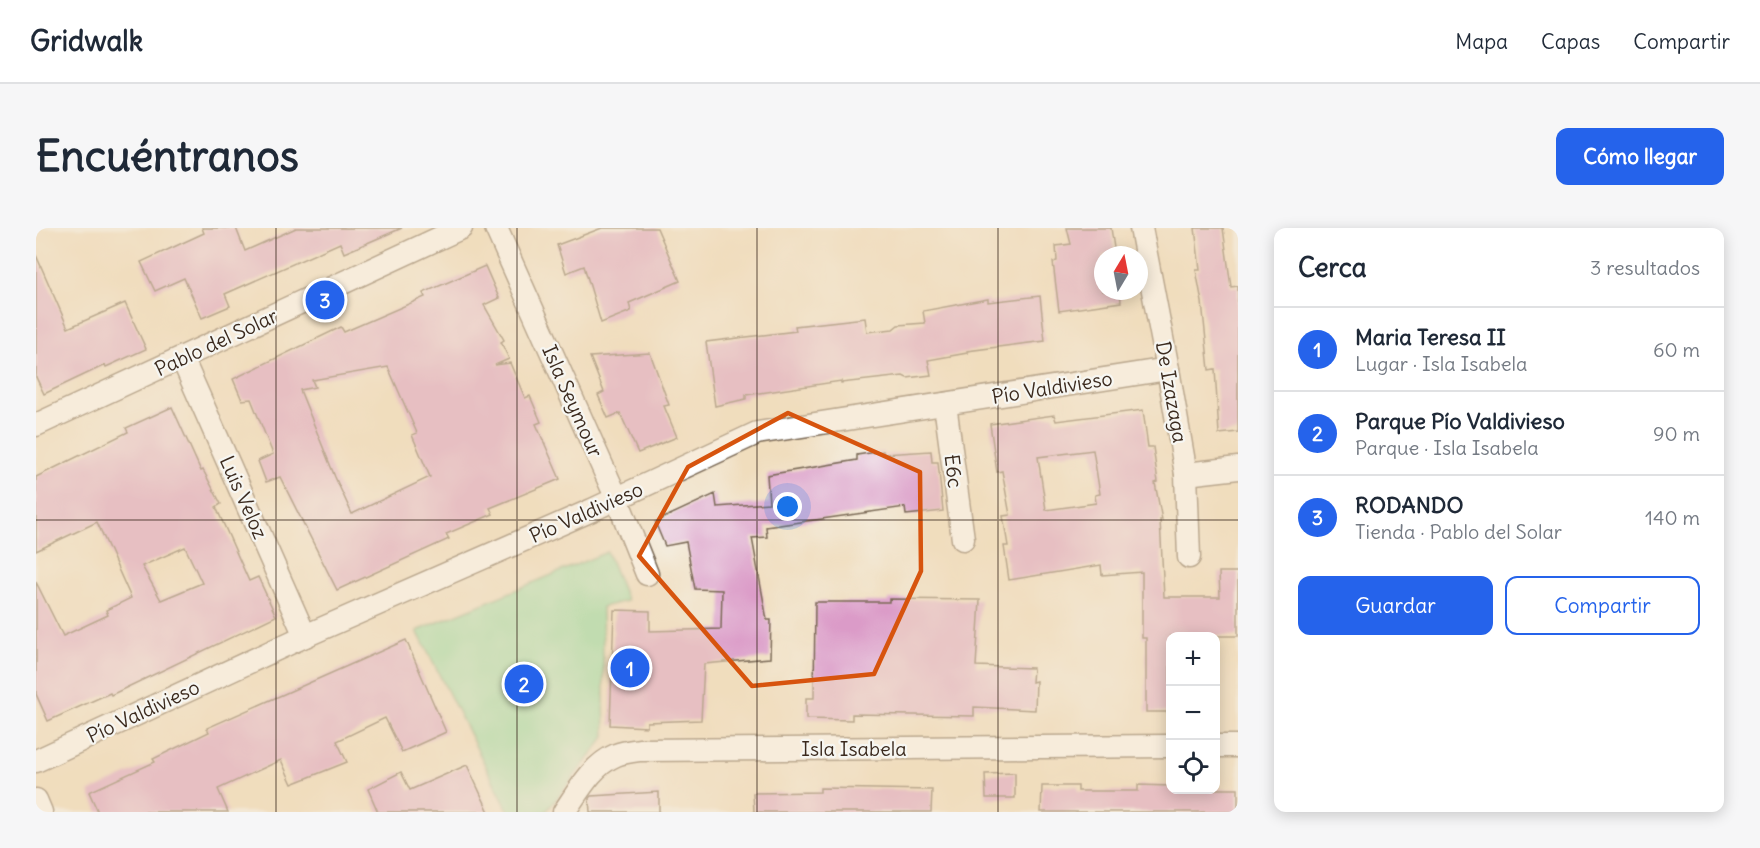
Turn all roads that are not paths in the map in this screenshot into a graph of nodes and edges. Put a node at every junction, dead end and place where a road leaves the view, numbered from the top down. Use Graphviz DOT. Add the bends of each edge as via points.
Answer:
graph roads {
  1 [pos="461,228"];
  2 [pos="496,228"];
  3 [pos="1141,228"];
  4 [pos="182,358"];
  5 [pos="1168,369"];
  6 [pos="945,404"];
  7 [pos="36,425"];
  8 [pos="1238,468"];
  9 [pos="1186,474"];
  10 [pos="617,499"];
  11 [pos="963,539"];
  12 [pos="1189,557"];
  13 [pos="647,574"];
  14 [pos="305,636"];
  15 [pos="1166,746"];
  16 [pos="1220,746"];
  17 [pos="1238,746"];
  18 [pos="36,761"];
  19 [pos="36,800"];
  20 [pos="41,812"];
  21 [pos="564,812"];
  1 -- 4 [label="street, Pablo del Solar"];
  2 -- 10 [label="street, Isla Seymour"];
  3 -- 5 [label="street, De Izazaga"];
  4 -- 7 [label="street, Pablo del Solar"];
  4 -- 14 [label="street, Luis Veloz"];
  5 -- 6 [label="street, Pío Valdivieso"];
  5 -- 9 [label="street, De Izazaga"];
  6 -- 10 [label="street, Pío Valdivieso" via="757,433"];
  6 -- 11 [label="street, E6c"];
  8 -- 9 [label="street"];
  9 -- 12 [label="street, De Izazaga"];
  10 -- 13 [label="street, Isla Seymour"];
  10 -- 14 [label="street, Pío Valdivieso"];
  14 -- 18 [label="street, Pío Valdivieso"];
  15 -- 21 [label="street, Isla Isabela" via="640,750 616,755 603,763 590,774"];
  16 -- 17 [label="street"];
  19 -- 20 [label="street"];
}
